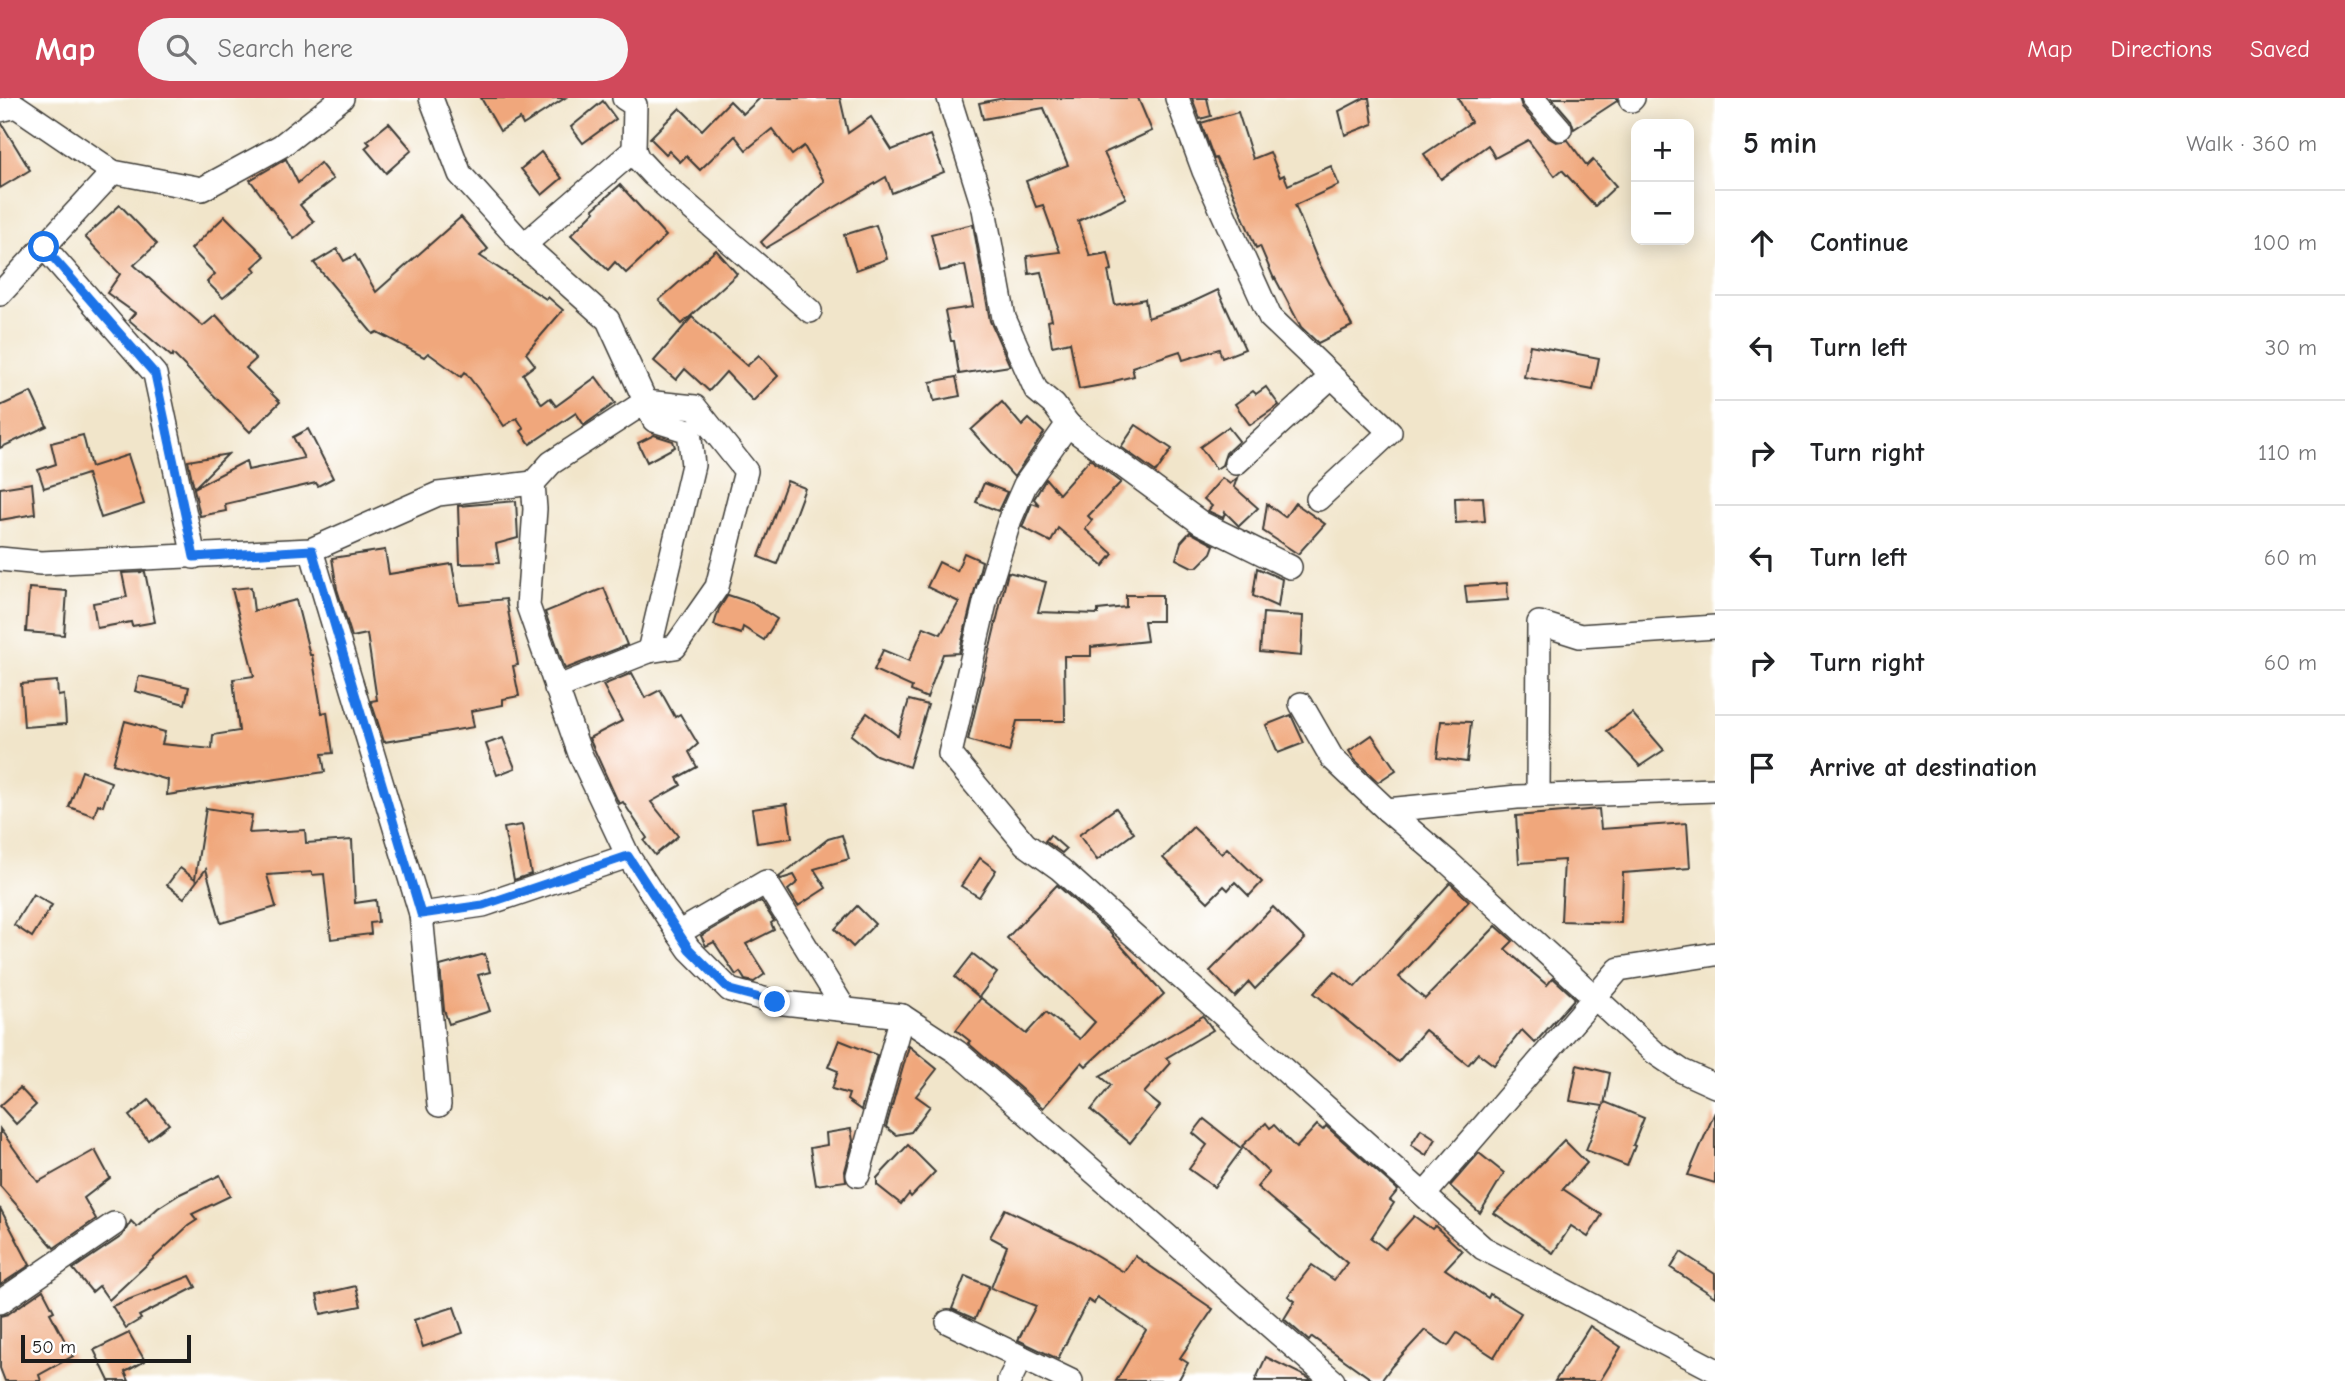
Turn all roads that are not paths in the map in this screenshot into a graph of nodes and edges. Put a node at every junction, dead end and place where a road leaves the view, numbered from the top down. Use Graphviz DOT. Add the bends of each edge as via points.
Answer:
graph roads {
  1 [pos="342,98"];
  2 [pos="431,98"];
  3 [pos="949,98"];
  4 [pos="1177,98"];
  5 [pos="1533,98"];
  6 [pos="637,100"];
  7 [pos="13,105"];
  8 [pos="1560,130"];
  9 [pos="634,149"];
  10 [pos="113,172"];
  11 [pos="524,245"];
  12 [pos="44,247"];
  13 [pos="0,294"];
  14 [pos="810,311"];
  15 [pos="1331,377"];
  16 [pos="645,402"];
  17 [pos="1068,424"];
  18 [pos="1236,463"];
  19 [pos="533,483"];
  20 [pos="1318,499"];
  21 [pos="312,550"];
  22 [pos="194,557"];
  23 [pos="0,559"];
  24 [pos="1290,567"];
  25 [pos="1715,627"];
  26 [pos="649,651"];
  27 [pos="556,688"];
  28 [pos="1301,704"];
  29 [pos="1715,790"];
  30 [pos="1538,796"];
  31 [pos="1387,810"];
  32 [pos="628,856"];
  33 [pos="421,914"];
  34 [pos="678,933"];
  35 [pos="1715,954"];
  36 [pos="1595,997"];
  37 [pos="845,1010"];
  38 [pos="902,1016"];
  39 [pos="1715,1086"];
  40 [pos="439,1105"];
  41 [pos="858,1175"];
  42 [pos="1424,1194"];
  43 [pos="114,1224"];
  44 [pos="0,1302"];
  45 [pos="948,1322"];
  46 [pos="1021,1357"];
  47 [pos="1715,1370"];
  48 [pos="1009,1381"];
  49 [pos="1071,1381"];
  50 [pos="1333,1381"];
  1 -- 10 [label="street" via="281,146 202,190"];
  2 -- 11 [label="street" via="460,174"];
  3 -- 17 [label="street" via="984,209 1004,318 1036,390"];
  4 -- 15 [label="street" via="1204,171 1270,317"];
  5 -- 8 [label="street"];
  6 -- 9 [label="street"];
  7 -- 10 [label="street"];
  9 -- 11 [label="street"];
  9 -- 14 [label="street" via="653,175"];
  10 -- 12 [label="street"];
  11 -- 16 [label="street" via="608,320"];
  12 -- 13 [label="street"];
  12 -- 22 [label="street" via="155,374"];
  15 -- 18 [label="street"];
  15 -- 20 [label="street" via="1390,432"];
  16 -- 19 [label="street" via="551,463"];
  16 -- 26 [label="street" via="654,420 689,431 693,466"];
  16 -- 26 [label="street" via="695,407 746,471 717,587 674,647"];
  17 -- 24 [label="street" via="1201,523"];
  17 -- 42 [label="street" via="1025,485 1010,519 987,594 950,754 1025,844 1060,869"];
  19 -- 21 [label="street" via="438,494"];
  19 -- 27 [label="street" via="528,606"];
  21 -- 22 [label="street"];
  21 -- 33 [label="street"];
  22 -- 23 [label="street" via="41,563"];
  25 -- 30 [label="street" via="1580,636 1539,623"];
  26 -- 27 [label="street"];
  27 -- 32 [label="street" via="580,754"];
  28 -- 31 [label="street" via="1332,758"];
  29 -- 30 [label="street"];
  30 -- 31 [label="street"];
  31 -- 36 [label="street"];
  32 -- 33 [label="street" via="483,905"];
  32 -- 34 [label="street"];
  33 -- 40 [label="street"];
  34 -- 37 [label="street" via="730,990 775,1002"];
  34 -- 37 [label="street" via="766,882"];
  35 -- 36 [label="street" via="1619,969"];
  36 -- 39 [label="street" via="1654,1052"];
  36 -- 42 [label="street"];
  37 -- 38 [label="street"];
  38 -- 41 [label="street"];
  38 -- 50 [label="street" via="957,1052"];
  42 -- 47 [label="street" via="1483,1248"];
  43 -- 44 [label="street"];
  45 -- 46 [label="street"];
  46 -- 48 [label="street"];
  46 -- 49 [label="street"];
}
